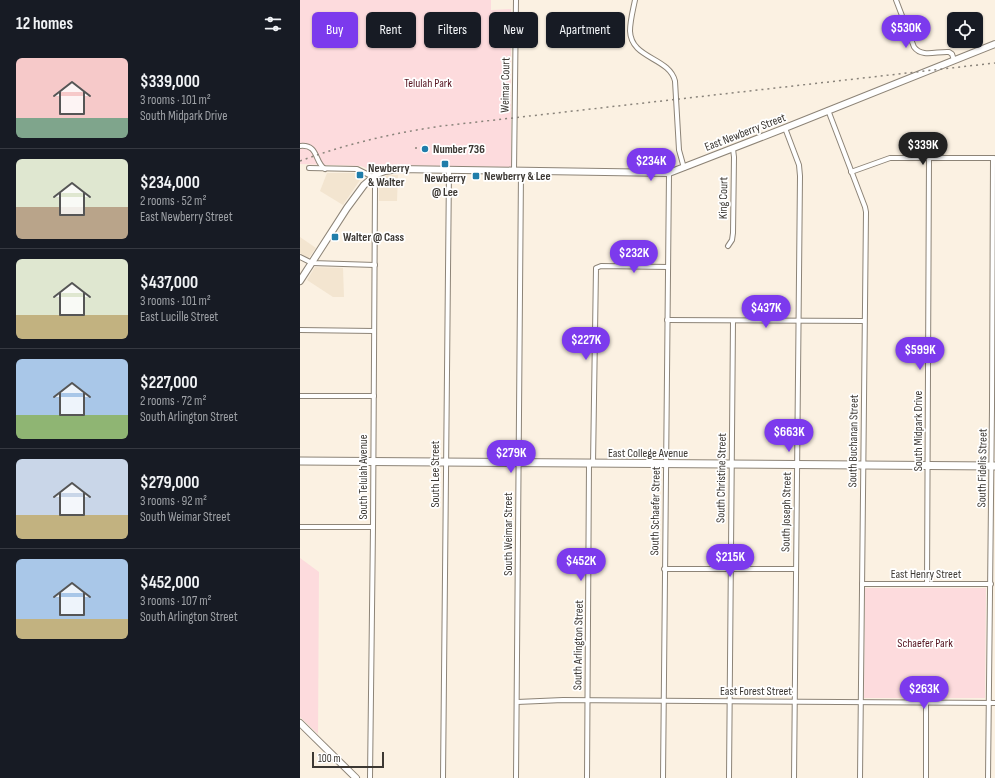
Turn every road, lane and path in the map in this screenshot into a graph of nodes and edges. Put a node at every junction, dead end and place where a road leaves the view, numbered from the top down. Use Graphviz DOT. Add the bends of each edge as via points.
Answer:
graph roads {
  1 [pos="516,0"];
  2 [pos="635,0"];
  3 [pos="896,0"];
  4 [pos="995,44"];
  5 [pos="954,60"];
  6 [pos="828,110"];
  7 [pos="785,128"];
  8 [pos="300,146"];
  9 [pos="733,149"];
  10 [pos="929,158"];
  11 [pos="994,158"];
  12 [pos="309,168"];
  13 [pos="684,168"];
  14 [pos="325,169"];
  15 [pos="449,170"];
  16 [pos="518,171"];
  17 [pos="851,172"];
  18 [pos="669,173"];
  19 [pos="373,177"];
  20 [pos="728,246"];
  21 [pos="300,257"];
  22 [pos="312,263"];
  23 [pos="375,265"];
  24 [pos="668,267"];
  25 [pos="300,281"];
  26 [pos="667,320"];
  27 [pos="733,321"];
  28 [pos="799,321"];
  29 [pos="864,321"];
  30 [pos="300,330"];
  31 [pos="374,331"];
  32 [pos="300,396"];
  33 [pos="374,396"];
  34 [pos="300,461"];
  35 [pos="373,462"];
  36 [pos="446,463"];
  37 [pos="519,463"];
  38 [pos="591,464"];
  39 [pos="666,464"];
  40 [pos="797,464"];
  41 [pos="731,465"];
  42 [pos="862,465"];
  43 [pos="928,466"];
  44 [pos="993,466"];
  45 [pos="300,527"];
  46 [pos="373,527"];
  47 [pos="664,569"];
  48 [pos="730,570"];
  49 [pos="796,570"];
  50 [pos="862,584"];
  51 [pos="927,584"];
  52 [pos="991,584"];
  53 [pos="588,700"];
  54 [pos="664,701"];
  55 [pos="729,701"];
  56 [pos="517,702"];
  57 [pos="795,702"];
  58 [pos="860,702"];
  59 [pos="926,702"];
  60 [pos="989,702"];
  61 [pos="995,703"];
  62 [pos="300,723"];
  63 [pos="356,778"];
  64 [pos="370,778"];
  65 [pos="443,778"];
  66 [pos="516,778"];
  67 [pos="587,778"];
  68 [pos="663,778"];
  69 [pos="728,778"];
  70 [pos="794,778"];
  71 [pos="860,778"];
  72 [pos="926,778"];
  73 [pos="988,778"];
  1 -- 16 [label="street, Weimar Court"];
  2 -- 13 [label="street" via="630,30 633,43 674,75 680,150"];
  3 -- 5 [label="street" via="917,51 948,52"];
  4 -- 5 [label="main road, East Newberry Street"];
  5 -- 6 [label="main road, East Newberry Street"];
  6 -- 7 [label="main road, East Newberry Street"];
  6 -- 17 [label="street, South Buchanan Street"];
  7 -- 9 [label="main road, East Newberry Street"];
  7 -- 28 [label="street, South Joseph Street" via="799,165 800,176"];
  8 -- 14 [label="street" via="304,145 315,152"];
  9 -- 13 [label="main road, East Newberry Street"];
  9 -- 20 [label="street, King Court" via="733,233"];
  10 -- 11 [label="street"];
  10 -- 17 [label="street" via="890,158"];
  10 -- 43 [label="street, South Midpark Drive"];
  11 -- 44 [label="street, South Fidelis Street"];
  12 -- 14 [label="street"];
  13 -- 18 [label="main road, East Newberry Street"];
  14 -- 19 [label="street" via="357,169"];
  15 -- 16 [label="main road, East Newberry Street"];
  15 -- 19 [label="main road, East Newberry Street" via="394,169"];
  15 -- 36 [label="street, South Lee Street"];
  16 -- 18 [label="main road, East Newberry Street"];
  16 -- 37 [label="street, South Weimar Street"];
  17 -- 29 [label="street, South Buchanan Street" via="866,212"];
  18 -- 24 [label="street, South Schaefer Street"];
  19 -- 22 [label="main road" via="364,185"];
  19 -- 23 [label="street, South Telulah Avenue"];
  21 -- 22 [label="street"];
  22 -- 23 [label="street"];
  22 -- 25 [label="main road"];
  23 -- 31 [label="street, South Telulah Avenue"];
  24 -- 26 [label="street, South Schaefer Street"];
  24 -- 38 [label="street, South Arlington Street" via="598,266 595,270"];
  26 -- 27 [label="street"];
  26 -- 39 [label="street, South Schaefer Street"];
  27 -- 28 [label="street"];
  27 -- 41 [label="street, South Christine Street"];
  28 -- 29 [label="street"];
  28 -- 40 [label="street, South Joseph Street"];
  29 -- 42 [label="street, South Buchanan Street"];
  30 -- 31 [label="street"];
  31 -- 33 [label="street, South Telulah Avenue"];
  32 -- 33 [label="street"];
  33 -- 35 [label="street, South Telulah Avenue"];
  34 -- 35 [label="main road, East College Avenue"];
  35 -- 36 [label="main road, East College Avenue"];
  35 -- 46 [label="street, South Telulah Avenue"];
  36 -- 37 [label="main road, East College Avenue"];
  36 -- 65 [label="street, South Lee Street"];
  37 -- 38 [label="main road, East College Avenue"];
  37 -- 56 [label="street, South Weimar Street"];
  38 -- 39 [label="main road, East College Avenue"];
  38 -- 53 [label="street, South Arlington Street"];
  39 -- 41 [label="main road, East College Avenue"];
  39 -- 47 [label="street, South Schaefer Street"];
  40 -- 41 [label="main road, East College Avenue"];
  40 -- 42 [label="main road, East College Avenue"];
  40 -- 49 [label="street, South Joseph Street"];
  41 -- 48 [label="street, South Christine Street"];
  42 -- 43 [label="main road, East College Avenue"];
  42 -- 50 [label="street, South Buchanan Street"];
  43 -- 44 [label="main road, East College Avenue"];
  43 -- 51 [label="street, South Midpark Drive"];
  44 -- 52 [label="street, South Fidelis Street"];
  45 -- 46 [label="street"];
  46 -- 64 [label="street, South Telulah Avenue"];
  47 -- 48 [label="street"];
  47 -- 54 [label="street, South Schaefer Street"];
  48 -- 49 [label="street"];
  48 -- 55 [label="street, South Christine Street"];
  49 -- 57 [label="street, South Joseph Street"];
  50 -- 51 [label="street, East Henry Street"];
  50 -- 58 [label="street, South Buchanan Street"];
  51 -- 52 [label="street, East Henry Street"];
  52 -- 60 [label="street, South Fidelis Street"];
  53 -- 54 [label="street, East Forest Street"];
  53 -- 56 [label="street, East Forest Street"];
  53 -- 67 [label="street, South Arlington Street"];
  54 -- 55 [label="street, East Forest Street"];
  54 -- 68 [label="street, South Schaefer Street"];
  55 -- 57 [label="street, East Forest Street"];
  55 -- 69 [label="street, South Christine Street"];
  56 -- 66 [label="street, South Weimar Street"];
  57 -- 58 [label="street, East Forest Street"];
  57 -- 70 [label="street, South Joseph Street"];
  58 -- 59 [label="street, East Forest Street"];
  58 -- 71 [label="street, South Buchanan Street"];
  59 -- 60 [label="street, East Forest Street"];
  59 -- 72 [label="street"];
  60 -- 61 [label="street, East Forest Street"];
  60 -- 73 [label="street, South Fidelis Street"];
  62 -- 63 [label="main road"];
}
